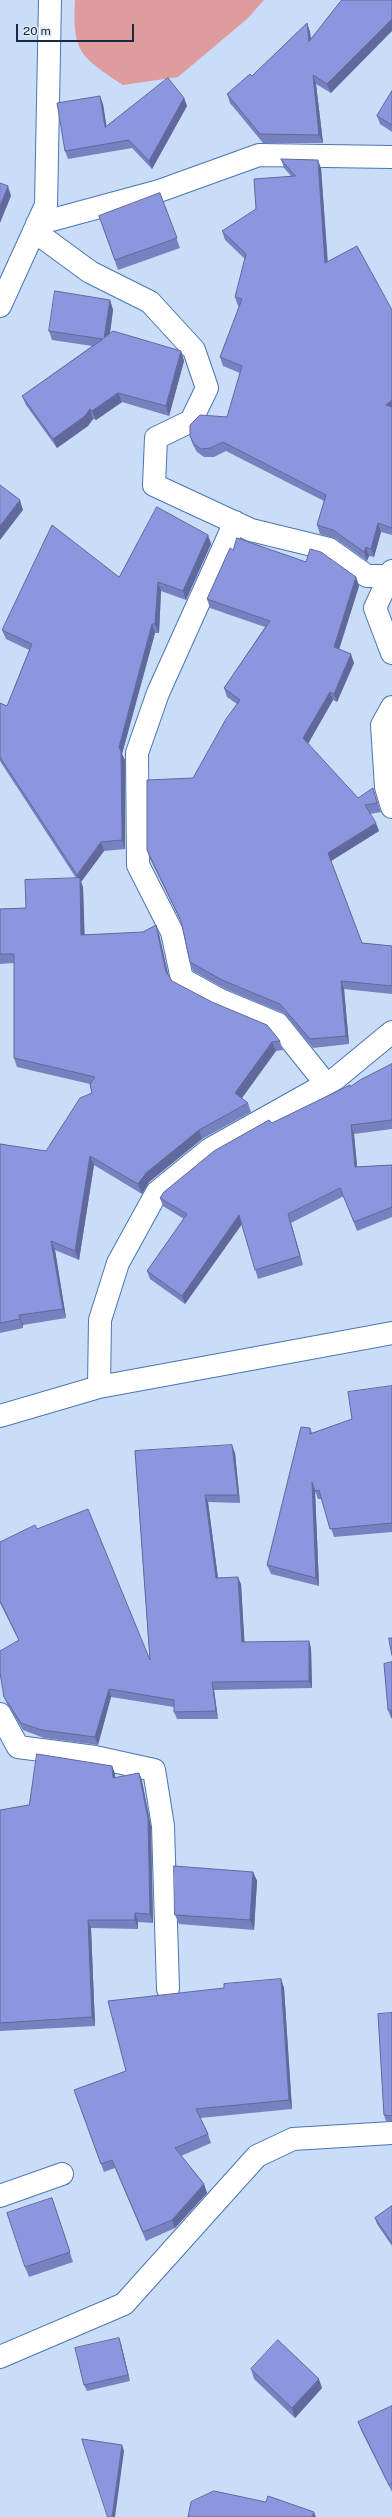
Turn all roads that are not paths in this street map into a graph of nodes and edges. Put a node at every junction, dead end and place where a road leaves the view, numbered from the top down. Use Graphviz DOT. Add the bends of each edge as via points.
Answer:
graph roads {
  1 [pos="50,0"];
  2 [pos="392,157"];
  3 [pos="35,228"];
  4 [pos="0,306"];
  5 [pos="235,522"];
  6 [pos="392,575"];
  7 [pos="392,653"];
  8 [pos="392,707"];
  9 [pos="392,807"];
  10 [pos="392,1032"];
  11 [pos="326,1084"];
  12 [pos="392,1333"];
  13 [pos="99,1387"];
  14 [pos="0,1416"];
  15 [pos="0,1714"];
  16 [pos="168,1989"];
  17 [pos="392,2134"];
  18 [pos="62,2174"];
  19 [pos="0,2196"];
  20 [pos="0,2357"];
  1 -- 3 [label="street" via="46,205"];
  2 -- 3 [label="street" via="259,155 159,190"];
  3 -- 4 [label="street"];
  3 -- 5 [label="street" via="90,272 150,302 194,350 207,388 191,421 156,438 154,485"];
  5 -- 6 [label="street" via="251,530 329,549 367,576"];
  5 -- 11 [label="street" via="158,693 137,753 138,865 172,932 182,979 220,1000 278,1024"];
  6 -- 7 [label="street" via="375,608"];
  8 -- 9 [label="street" via="382,725 386,787"];
  10 -- 11 [label="street"];
  11 -- 13 [label="street" via="210,1150 157,1192 118,1262 100,1320"];
  12 -- 13 [label="street"];
  13 -- 14 [label="street"];
  15 -- 16 [label="street" via="18,1747 154,1770 163,1826"];
  17 -- 20 [label="street" via="293,2139 257,2156 124,2304"];
  18 -- 19 [label="street"];
}
